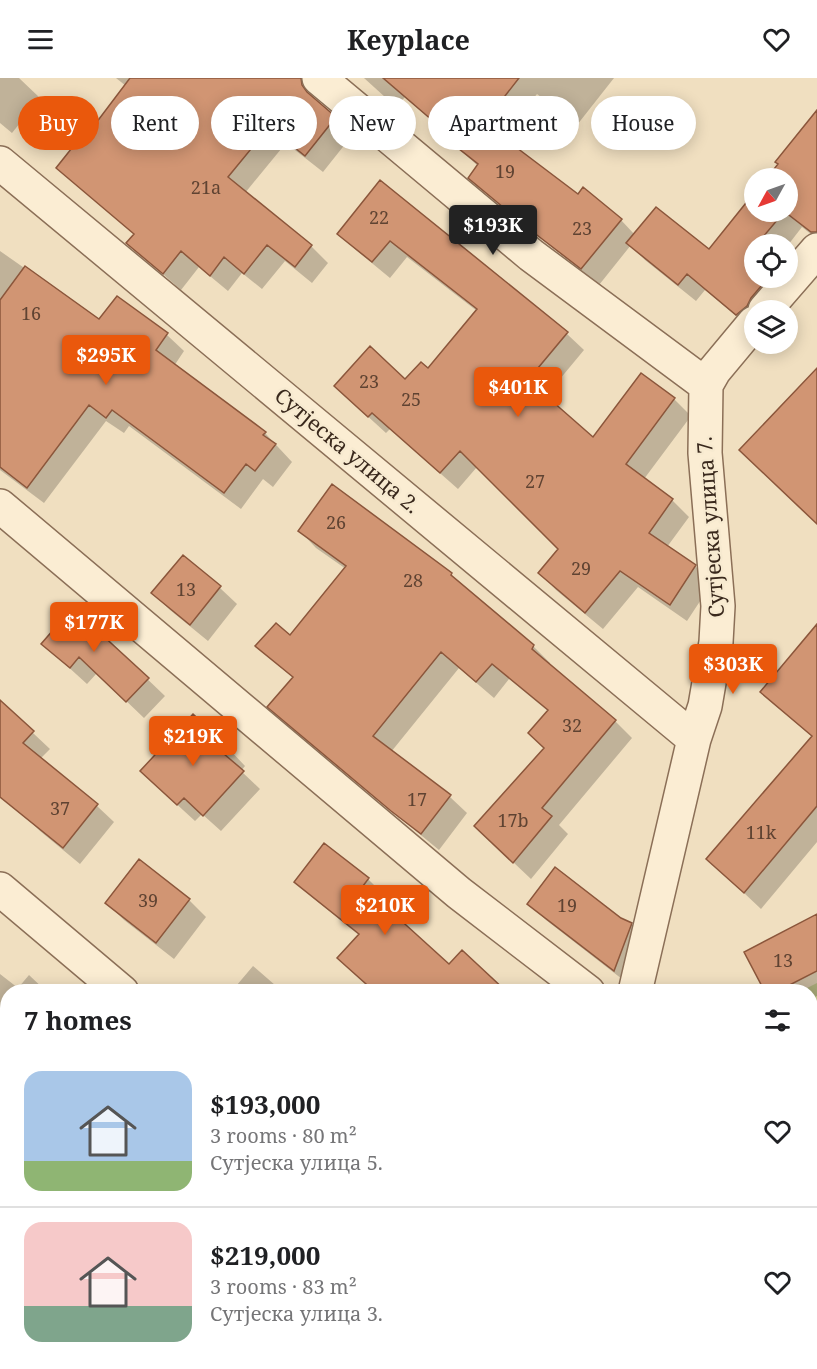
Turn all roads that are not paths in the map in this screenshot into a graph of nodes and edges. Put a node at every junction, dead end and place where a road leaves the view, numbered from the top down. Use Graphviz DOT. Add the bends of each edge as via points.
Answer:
graph roads {
  1 [pos="319,78"];
  2 [pos="0,163"];
  3 [pos="817,250"];
  4 [pos="774,300"];
  5 [pos="744,335"];
  6 [pos="706,385"];
  7 [pos="0,506"];
  8 [pos="694,739"];
  9 [pos="0,889"];
  10 [pos="113,984"];
  11 [pos="578,984"];
  12 [pos="637,984"];
  1 -- 6 [label="street" via="531,255"];
  2 -- 8 [label="street, Сутјеска улица 2."];
  3 -- 4 [label="street"];
  5 -- 6 [label="street"];
  6 -- 8 [label="street, Сутјеска улица 7." via="705,453 718,606 705,706"];
  7 -- 11 [label="street" via="459,893"];
  8 -- 12 [label="street, Сутјеска улица 7."];
  9 -- 10 [label="street"];
}
